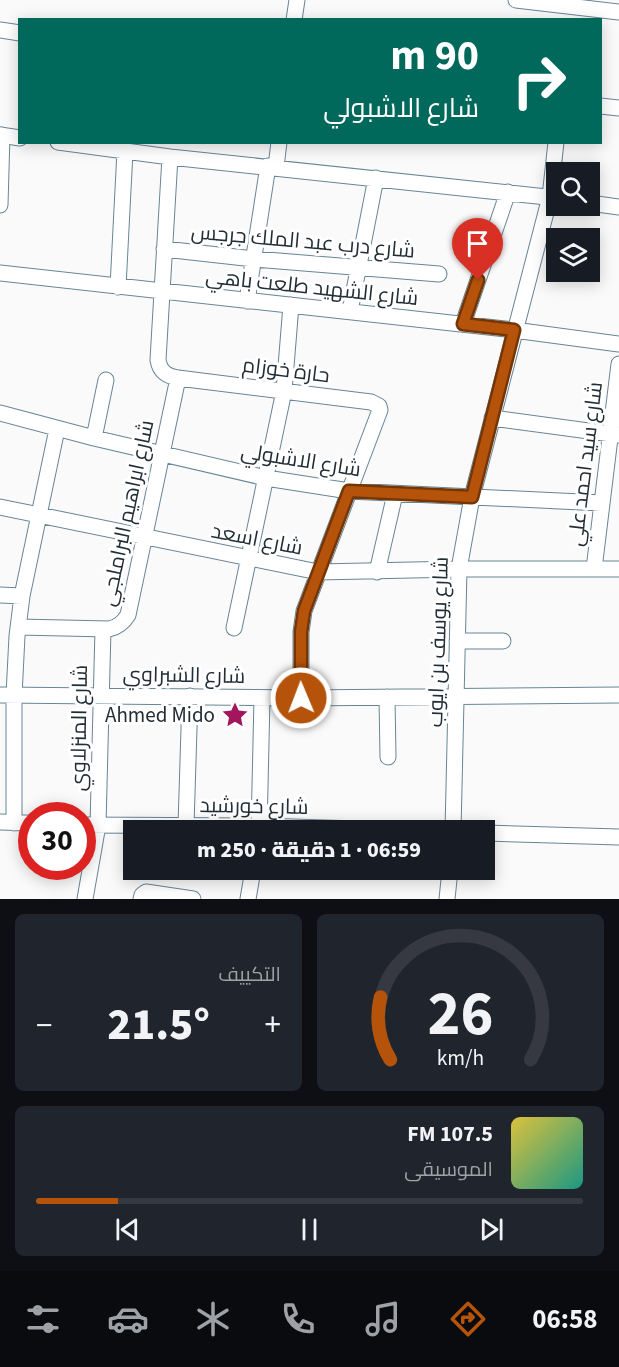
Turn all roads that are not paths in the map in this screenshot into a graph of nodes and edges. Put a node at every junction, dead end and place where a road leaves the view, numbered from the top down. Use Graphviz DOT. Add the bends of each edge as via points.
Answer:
graph roads {
  1 [pos="297,0"];
  2 [pos="516,0"];
  3 [pos="572,9"];
  4 [pos="619,12"];
  5 [pos="294,18"];
  6 [pos="0,30"];
  7 [pos="18,33"];
  8 [pos="602,106"];
  9 [pos="619,108"];
  10 [pos="1,135"];
  11 [pos="18,138"];
  12 [pos="83,144"];
  13 [pos="278,144"];
  14 [pos="556,144"];
  15 [pos="125,151"];
  16 [pos="170,157"];
  17 [pos="555,162"];
  18 [pos="272,166"];
  19 [pos="376,178"];
  20 [pos="508,192"];
  21 [pos="546,196"];
  22 [pos="600,204"];
  23 [pos="0,205"];
  24 [pos="619,207"];
  25 [pos="547,216"];
  26 [pos="164,249"];
  27 [pos="254,259"];
  28 [pos="359,268"];
  29 [pos="0,273"];
  30 [pos="439,274"];
  31 [pos="118,287"];
  32 [pos="161,292"];
  33 [pos="247,301"];
  34 [pos="291,305"];
  35 [pos="350,311"];
  36 [pos="463,324"];
  37 [pos="514,330"];
  38 [pos="619,344"];
  39 [pos="619,364"];
  40 [pos="178,378"];
  41 [pos="106,380"];
  42 [pos="284,391"];
  43 [pos="0,413"];
  44 [pos="492,418"];
  45 [pos="57,429"];
  46 [pos="615,435"];
  47 [pos="94,438"];
  48 [pos="162,453"];
  49 [pos="267,478"];
  50 [pos="349,491"];
  51 [pos="395,494"];
  52 [pos="472,497"];
  53 [pos="602,503"];
  54 [pos="0,507"];
  55 [pos="40,515"];
  56 [pos="145,538"];
  57 [pos="248,559"];
  58 [pos="459,569"];
  59 [pos="594,569"];
  60 [pos="619,569"];
  61 [pos="318,572"];
  62 [pos="377,572"];
  63 [pos="0,595"];
  64 [pos="22,596"];
  65 [pos="18,627"];
  66 [pos="234,628"];
  67 [pos="103,629"];
  68 [pos="457,641"];
  69 [pos="503,641"];
  70 [pos="619,694"];
  71 [pos="7,695"];
  72 [pos="101,695"];
  73 [pos="457,695"];
  74 [pos="190,696"];
  75 [pos="387,697"];
  76 [pos="262,698"];
  77 [pos="301,698"];
  78 [pos="388,757"];
  79 [pos="92,802"];
  80 [pos="186,820"];
  81 [pos="260,820"];
  82 [pos="453,820"];
  83 [pos="7,823"];
  84 [pos="96,825"];
  85 [pos="123,825"];
  86 [pos="495,833"];
  87 [pos="619,837"];
  88 [pos="86,880"];
  89 [pos="251,880"];
  90 [pos="449,880"];
  91 [pos="85,899"];
  92 [pos="141,899"];
  93 [pos="193,899"];
  94 [pos="248,899"];
  95 [pos="447,899"];
  1 -- 5 [label="street"];
  2 -- 3 [label="street"];
  3 -- 4 [label="street"];
  6 -- 7 [label="street"];
  8 -- 9 [label="street"];
  10 -- 11 [label="street"];
  10 -- 23 [label="street"];
  12 -- 15 [label="street"];
  13 -- 18 [label="street"];
  14 -- 17 [label="street, شارع يوسف بن ايوب"];
  15 -- 16 [label="street"];
  15 -- 31 [label="street"];
  16 -- 18 [label="street"];
  16 -- 26 [label="street"];
  18 -- 19 [label="street"];
  18 -- 27 [label="street"];
  19 -- 20 [label="street"];
  19 -- 28 [label="street"];
  20 -- 21 [label="street"];
  20 -- 36 [label="street"];
  22 -- 24 [label="street"];
  25 -- 37 [label="street, شارع يوسف بن ايوب"];
  26 -- 27 [label="street, شارع درب عبد الملك جرجس"];
  26 -- 32 [label="street"];
  27 -- 28 [label="street, شارع درب عبد الملك جرجس"];
  27 -- 33 [label="street"];
  28 -- 30 [label="street, شارع درب عبد الملك جرجس"];
  28 -- 35 [label="street"];
  29 -- 31 [label="street, شارع الشهيد طلعت باهي"];
  31 -- 32 [label="street, شارع الشهيد طلعت باهي"];
  32 -- 33 [label="street, شارع الشهيد طلعت باهي"];
  32 -- 40 [label="street" via="160,367 164,373"];
  33 -- 34 [label="street, شارع الشهيد طلعت باهي"];
  34 -- 35 [label="street, شارع الشهيد طلعت باهي"];
  34 -- 42 [label="street"];
  35 -- 36 [label="street, شارع الشهيد طلعت باهي"];
  36 -- 37 [label="street, شارع الشهيد طلعت باهي"];
  37 -- 38 [label="street, شارع الشهيد طلعت باهي"];
  37 -- 44 [label="street, شارع يوسف بن ايوب"];
  39 -- 46 [label="street, شارع سيد احمد علي"];
  40 -- 42 [label="street, حارة خوزام"];
  40 -- 48 [label="street, شارع ابراهيم البراملجي"];
  41 -- 47 [label="street"];
  42 -- 49 [label="street"];
  42 -- 50 [label="street, حارة خوزام" via="379,406 380,414"];
  43 -- 45 [label="street, شارع الاشبولي"];
  44 -- 46 [label="street"];
  44 -- 52 [label="street, شارع يوسف بن ايوب"];
  45 -- 47 [label="street, شارع الاشبولي"];
  45 -- 55 [label="street"];
  46 -- 53 [label="street, شارع سيد احمد علي"];
  47 -- 48 [label="street, شارع الاشبولي"];
  48 -- 49 [label="street, شارع الاشبولي"];
  48 -- 56 [label="street, شارع ابراهيم البراملجي"];
  49 -- 50 [label="street, شارع الاشبولي"];
  49 -- 57 [label="street"];
  50 -- 51 [label="street, شارع الاشبولي"];
  50 -- 61 [label="street"];
  51 -- 52 [label="street, شارع الاشبولي"];
  51 -- 62 [label="street"];
  52 -- 53 [label="street, شارع الاشبولي"];
  52 -- 58 [label="street, شارع يوسف بن ايوب"];
  53 -- 59 [label="street, شارع سيد احمد علي"];
  54 -- 55 [label="street, شارع اسعد"];
  55 -- 56 [label="street, شارع اسعد"];
  55 -- 64 [label="street"];
  56 -- 57 [label="street, شارع اسعد"];
  56 -- 67 [label="street, شارع ابراهيم البراملجي" via="128,615 120,625"];
  57 -- 61 [label="street, شارع اسعد"];
  57 -- 66 [label="street"];
  58 -- 59 [label="street, شارع اسعد"];
  58 -- 62 [label="street, شارع اسعد"];
  58 -- 68 [label="street, شارع يوسف بن ايوب"];
  59 -- 60 [label="street, شارع اسعد"];
  61 -- 62 [label="street, شارع اسعد"];
  61 -- 77 [label="street" via="301,632"];
  63 -- 64 [label="street"];
  64 -- 65 [label="street"];
  65 -- 67 [label="street, شارع ابراهيم البراملجي"];
  65 -- 71 [label="street"];
  67 -- 72 [label="street, شارع المنزلاوي"];
  68 -- 69 [label="street"];
  68 -- 73 [label="street, شارع يوسف بن ايوب"];
  70 -- 73 [label="street, شارع الشبراوي"];
  71 -- 72 [label="street, شارع الشبراوي"];
  71 -- 83 [label="street"];
  72 -- 74 [label="street, شارع الشبراوي"];
  72 -- 79 [label="street, شارع المنزلاوي"];
  73 -- 75 [label="street, شارع الشبراوي"];
  73 -- 82 [label="street, شارع يوسف بن ايوب"];
  74 -- 76 [label="street, شارع الشبراوي"];
  74 -- 80 [label="street"];
  75 -- 77 [label="street, شارع الشبراوي"];
  75 -- 78 [label="street"];
  76 -- 77 [label="street, شارع الشبراوي"];
  76 -- 81 [label="street"];
  84 -- 85 [label="street, شارع خورشيد"];
  86 -- 87 [label="street"];
  88 -- 91 [label="street, شارع المنزلاوي"];
  89 -- 94 [label="street"];
  90 -- 95 [label="street"];
  92 -- 93 [label="street" via="146,892"];
}
